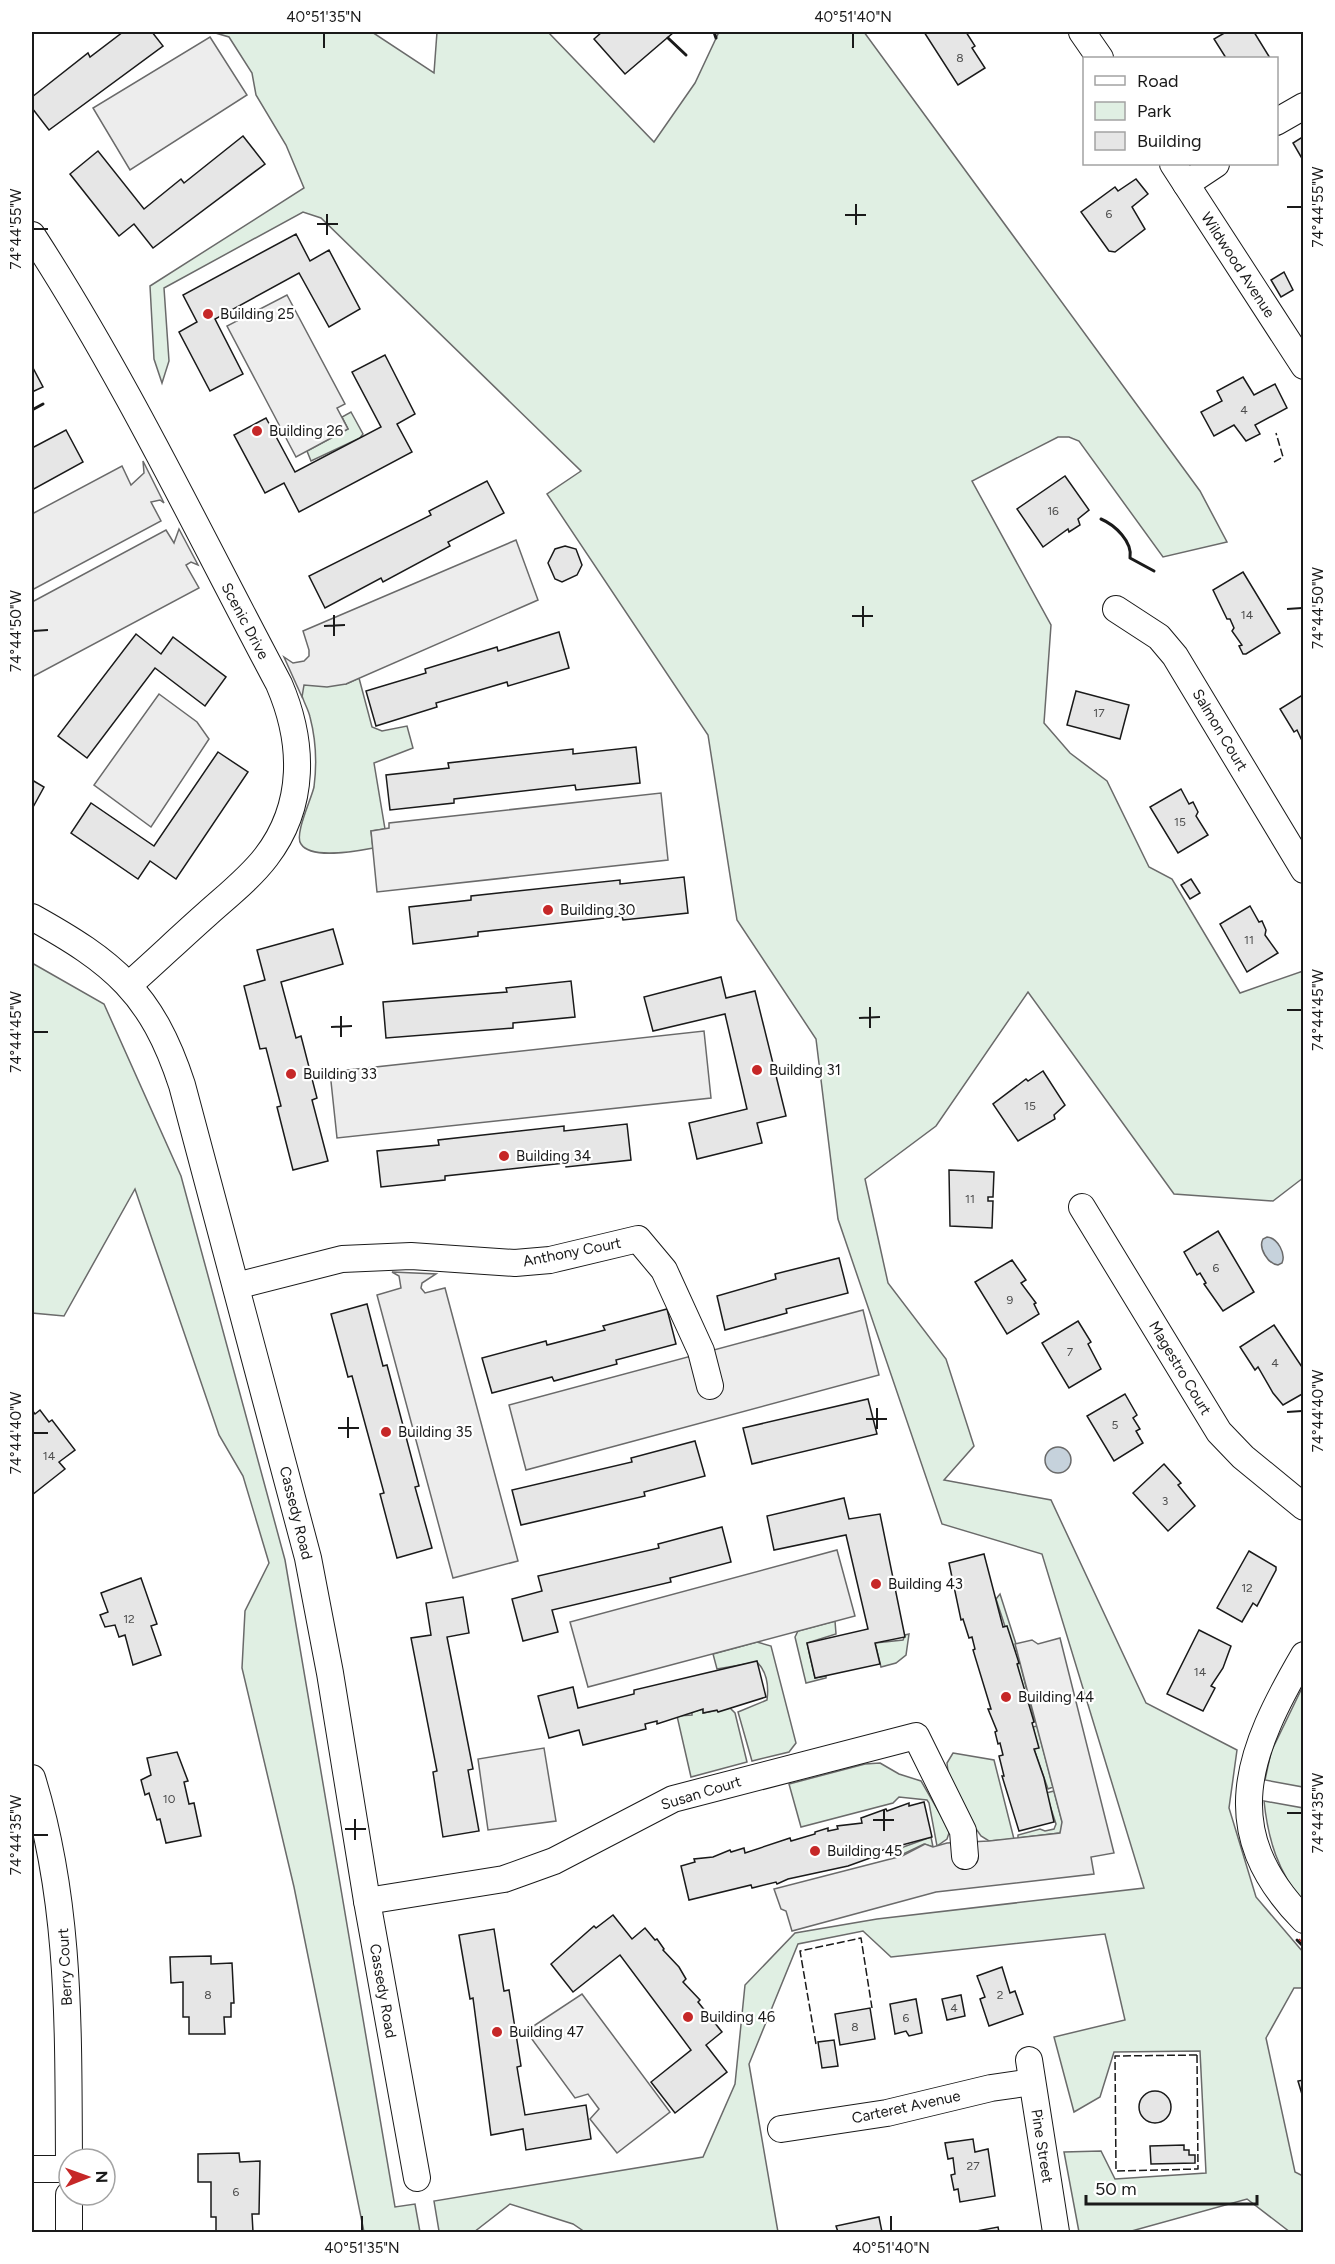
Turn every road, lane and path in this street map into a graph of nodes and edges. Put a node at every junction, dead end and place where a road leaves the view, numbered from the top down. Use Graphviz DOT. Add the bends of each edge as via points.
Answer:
graph roads {
  1 [pos="1082,32"];
  2 [pos="1099,57"];
  3 [pos="1304,106"];
  4 [pos="1278,121"];
  5 [pos="1212,165"];
  6 [pos="1180,174"];
  7 [pos="32,235"];
  8 [pos="1304,366"];
  9 [pos="1116,609"];
  10 [pos="1304,870"];
  11 [pos="32,917"];
  12 [pos="130,984"];
  13 [pos="1082,1207"];
  14 [pos="236,1286"];
  15 [pos="710,1386"];
  16 [pos="1304,1507"];
  17 [pos="1304,1655"];
  18 [pos="32,1778"];
  19 [pos="966,1856"];
  20 [pos="367,1901"];
  21 [pos="1304,1920"];
  22 [pos="1030,2071"];
  23 [pos="781,2129"];
  24 [pos="69,2147"];
  25 [pos="32,2169"];
  26 [pos="57,2169"];
  27 [pos="417,2178"];
  28 [pos="69,2207"];
  29 [pos="69,2232"];
  30 [pos="1056,2232"];
  1 -- 2 [label="street"];
  3 -- 4 [label="street"];
  5 -- 6 [label="street"];
  6 -- 8 [label="street, Wildwood Avenue"];
  7 -- 12 [label="street, Scenic Drive" via="116,376 279,684 297,745 293,800 273,847 239,885"];
  9 -- 10 [label="street, Salmon Court" via="1159,637 1175,656"];
  11 -- 12 [label="street, Cassedy Road" via="74,940"];
  12 -- 14 [label="street, Cassedy Road" via="151,1013 175,1063"];
  13 -- 16 [label="street, Magestro Court" via="1219,1432"];
  14 -- 15 [label="street, Anthony Court" via="342,1259 411,1256 515,1263 550,1260 638,1239 664,1270 701,1351"];
  14 -- 20 [label="street, Cassedy Road" via="308,1558"];
  17 -- 21 [label="street" via="1259,1742 1249,1788 1250,1821 1261,1861 1278,1891"];
  18 -- 24 [label="street, Berry Court" via="53,1855 65,1944"];
  19 -- 20 [label="street, Susan Court" via="963,1831 916,1736 673,1799 554,1861 504,1879"];
  20 -- 27 [label="street, Cassedy Road"];
  22 -- 23 [label="street, Carteret Avenue" via="991,2088 876,2115"];
  22 -- 30 [label="street, Pine Street"];
  25 -- 26 [label="street"];
  28 -- 29 [label="street"];
}
